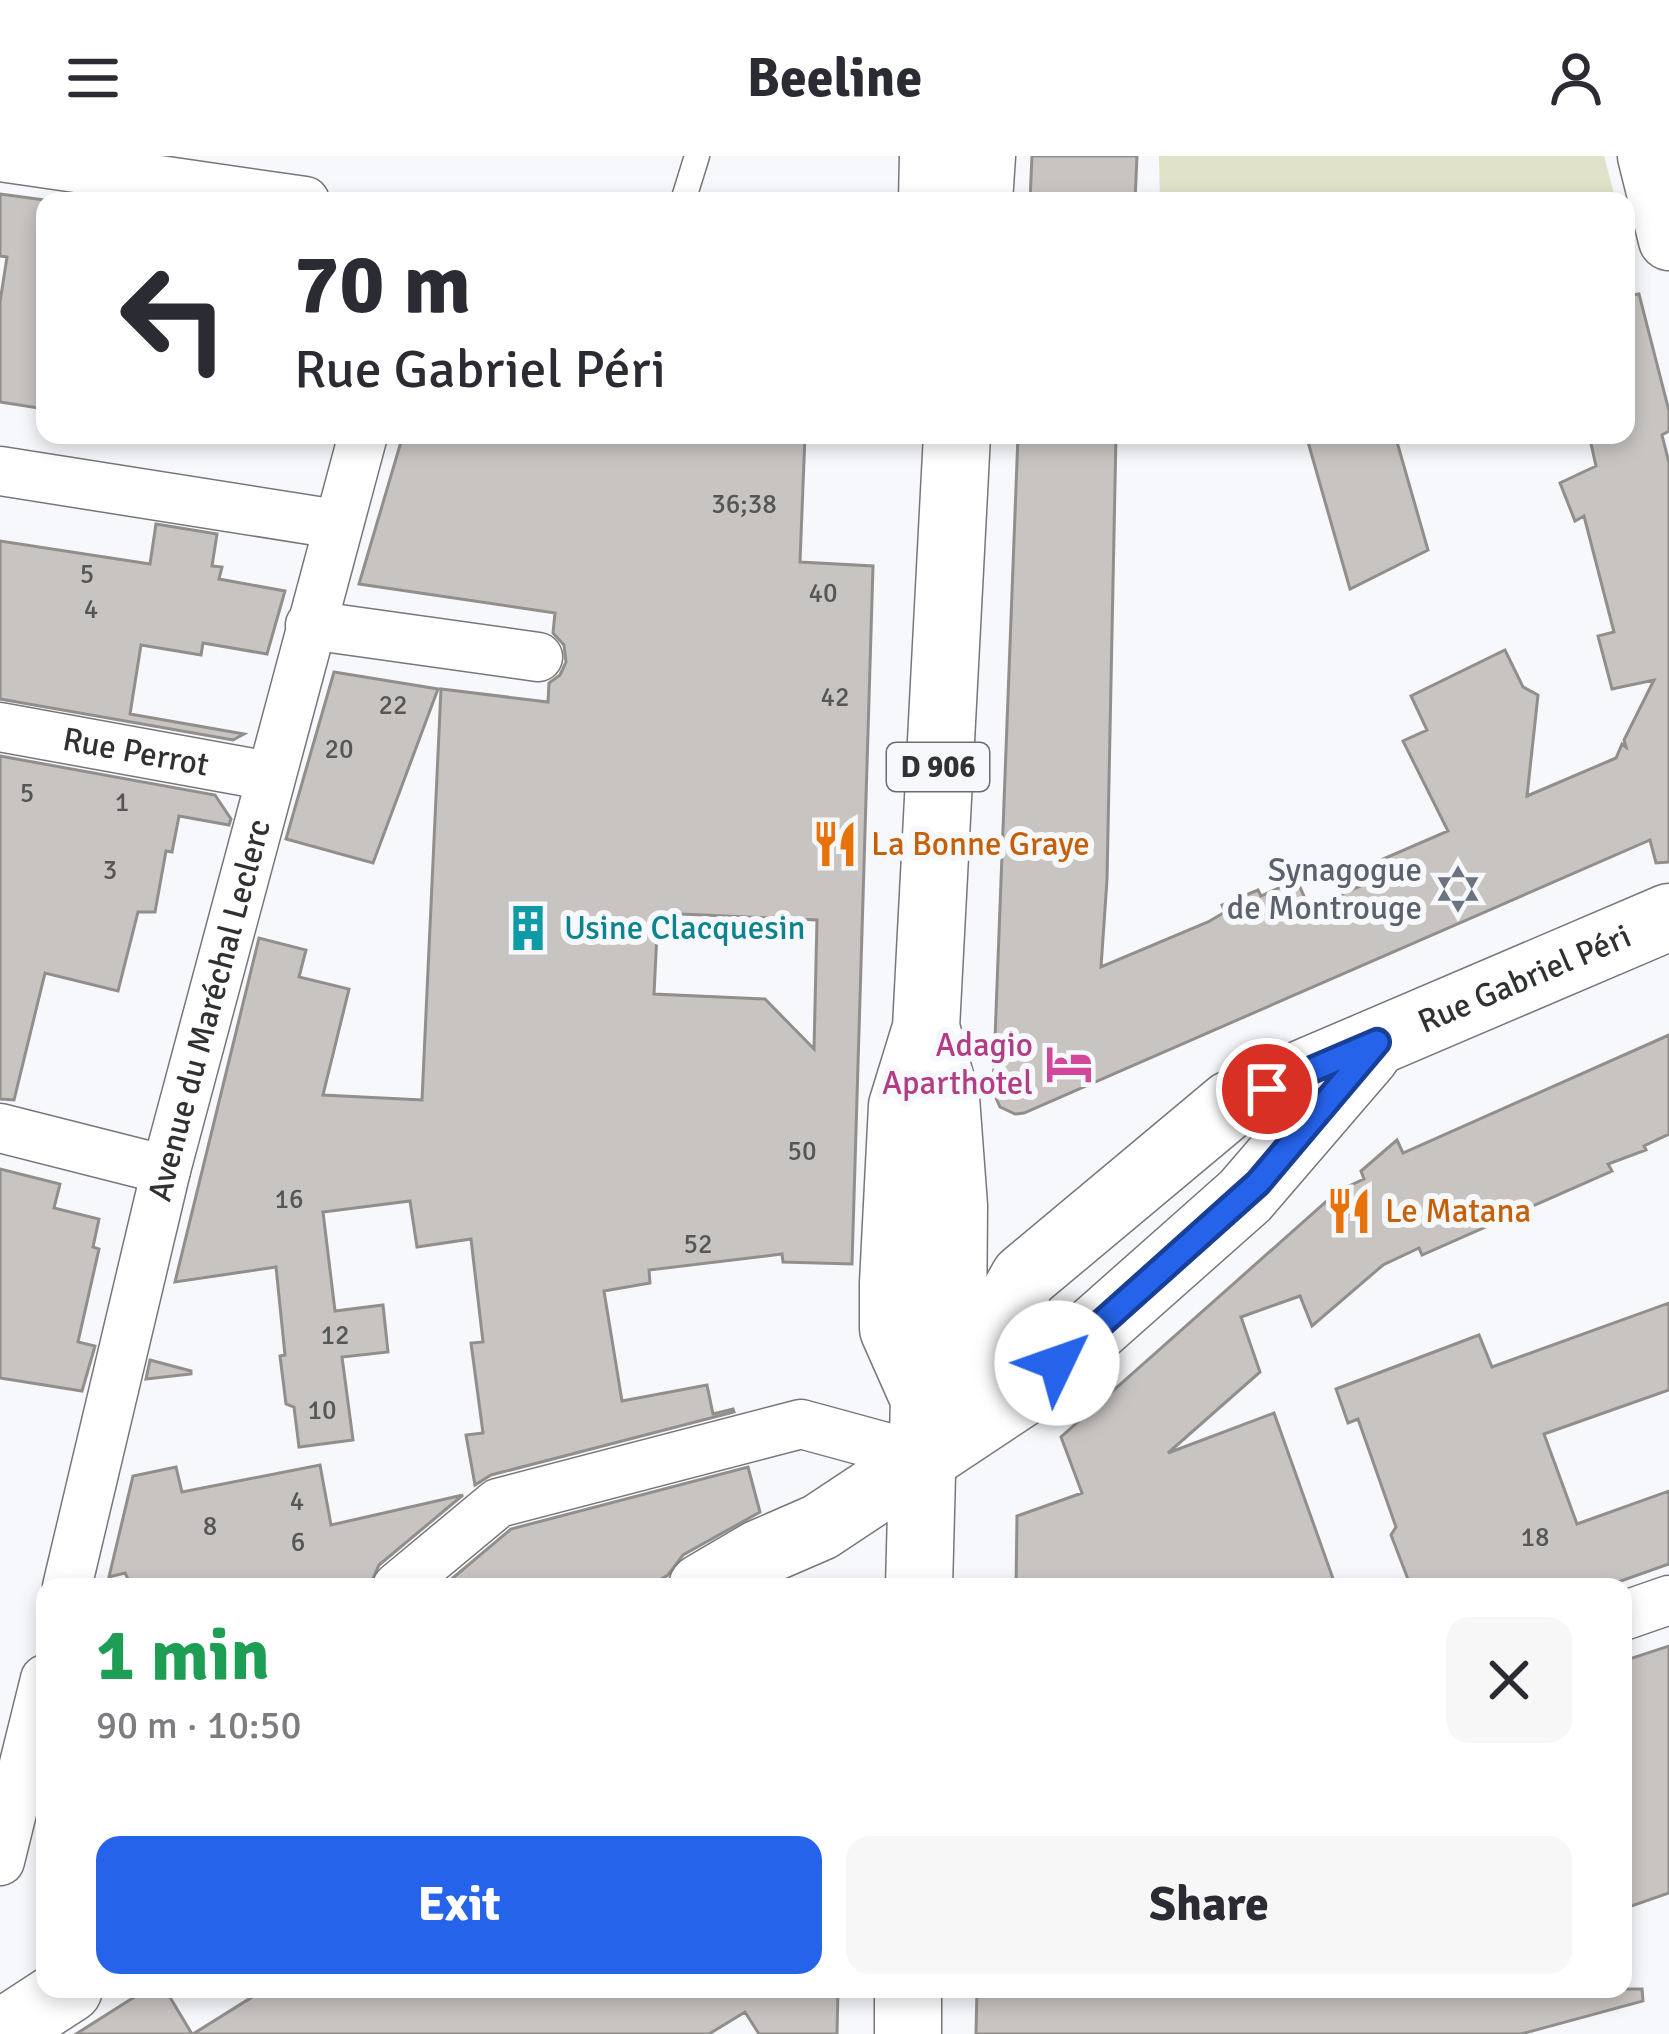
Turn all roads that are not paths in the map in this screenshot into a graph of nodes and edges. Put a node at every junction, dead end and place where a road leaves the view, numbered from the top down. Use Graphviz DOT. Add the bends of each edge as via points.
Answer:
graph roads {
  1 [pos="697,156"];
  2 [pos="933,156"];
  3 [pos="982,156"];
  4 [pos="1648,156"];
  5 [pos="0,157"];
  6 [pos="243,192"];
  7 [pos="686,192"];
  8 [pos="932,192"];
  9 [pos="980,192"];
  10 [pos="1669,240"];
  11 [pos="360,444"];
  12 [pos="945,444"];
  13 [pos="956,444"];
  14 [pos="0,471"];
  15 [pos="950,507"];
  16 [pos="336,524"];
  17 [pos="310,625"];
  18 [pos="538,657"];
  19 [pos="0,727"];
  20 [pos="269,776"];
  21 [pos="1669,916"];
  22 [pos="1377,1042"];
  23 [pos="0,1128"];
  24 [pos="1270,1130"];
  25 [pos="166,1170"];
  26 [pos="995,1380"];
  27 [pos="923,1428"];
  28 [pos="800,1564"];
  29 [pos="69,1578"];
  30 [pos="408,1578"];
  31 [pos="717,1578"];
  32 [pos="919,1578"];
  33 [pos="1669,1600"];
  34 [pos="1632,1613"];
  35 [pos="34,1769"];
  36 [pos="0,1861"];
  37 [pos="55,1998"];
  38 [pos="908,1998"];
  39 [pos="0,2034"];
  40 [pos="908,2034"];
  1 -- 7 [label="lane"];
  2 -- 8 [label="main road"];
  3 -- 9 [label="main road"];
  4 -- 10 [label="street"];
  5 -- 6 [label="street"];
  11 -- 16 [label="street, Avenue du Maréchal Leclerc"];
  12 -- 15 [label="main road, D 906"];
  13 -- 15 [label="main road, D 906"];
  14 -- 16 [label="street"];
  15 -- 27 [label="main road, D 906" via="926,1028 902,1106 893,1283 893,1329"];
  16 -- 17 [label="street, Avenue du Maréchal Leclerc"];
  17 -- 18 [label="street"];
  17 -- 20 [label="street, Avenue du Maréchal Leclerc"];
  19 -- 20 [label="street, Rue Perrot"];
  20 -- 25 [label="street, Avenue du Maréchal Leclerc"];
  21 -- 22 [label="main road, Rue Gabriel Péri"];
  22 -- 24 [label="lane, Rue Gabriel Péri"];
  22 -- 27 [label="main road, Rue Gabriel Péri" via="1245,1196 1025,1391"];
  22 -- 27 [label="main road, Rue Gabriel Péri" via="1231,1104 1024,1276"];
  23 -- 25 [label="street"];
  25 -- 29 [label="street, Avenue du Maréchal Leclerc"];
  26 -- 27 [label="lane"];
  27 -- 28 [label="main road"];
  27 -- 30 [label="street" via="802,1424 497,1502"];
  27 -- 32 [label="main road, D 906"];
  28 -- 31 [label="main road" via="760,1552"];
  33 -- 34 [label="street"];
  35 -- 36 [label="street"];
  37 -- 39 [label="main road"];
  38 -- 40 [label="main road"];
}
